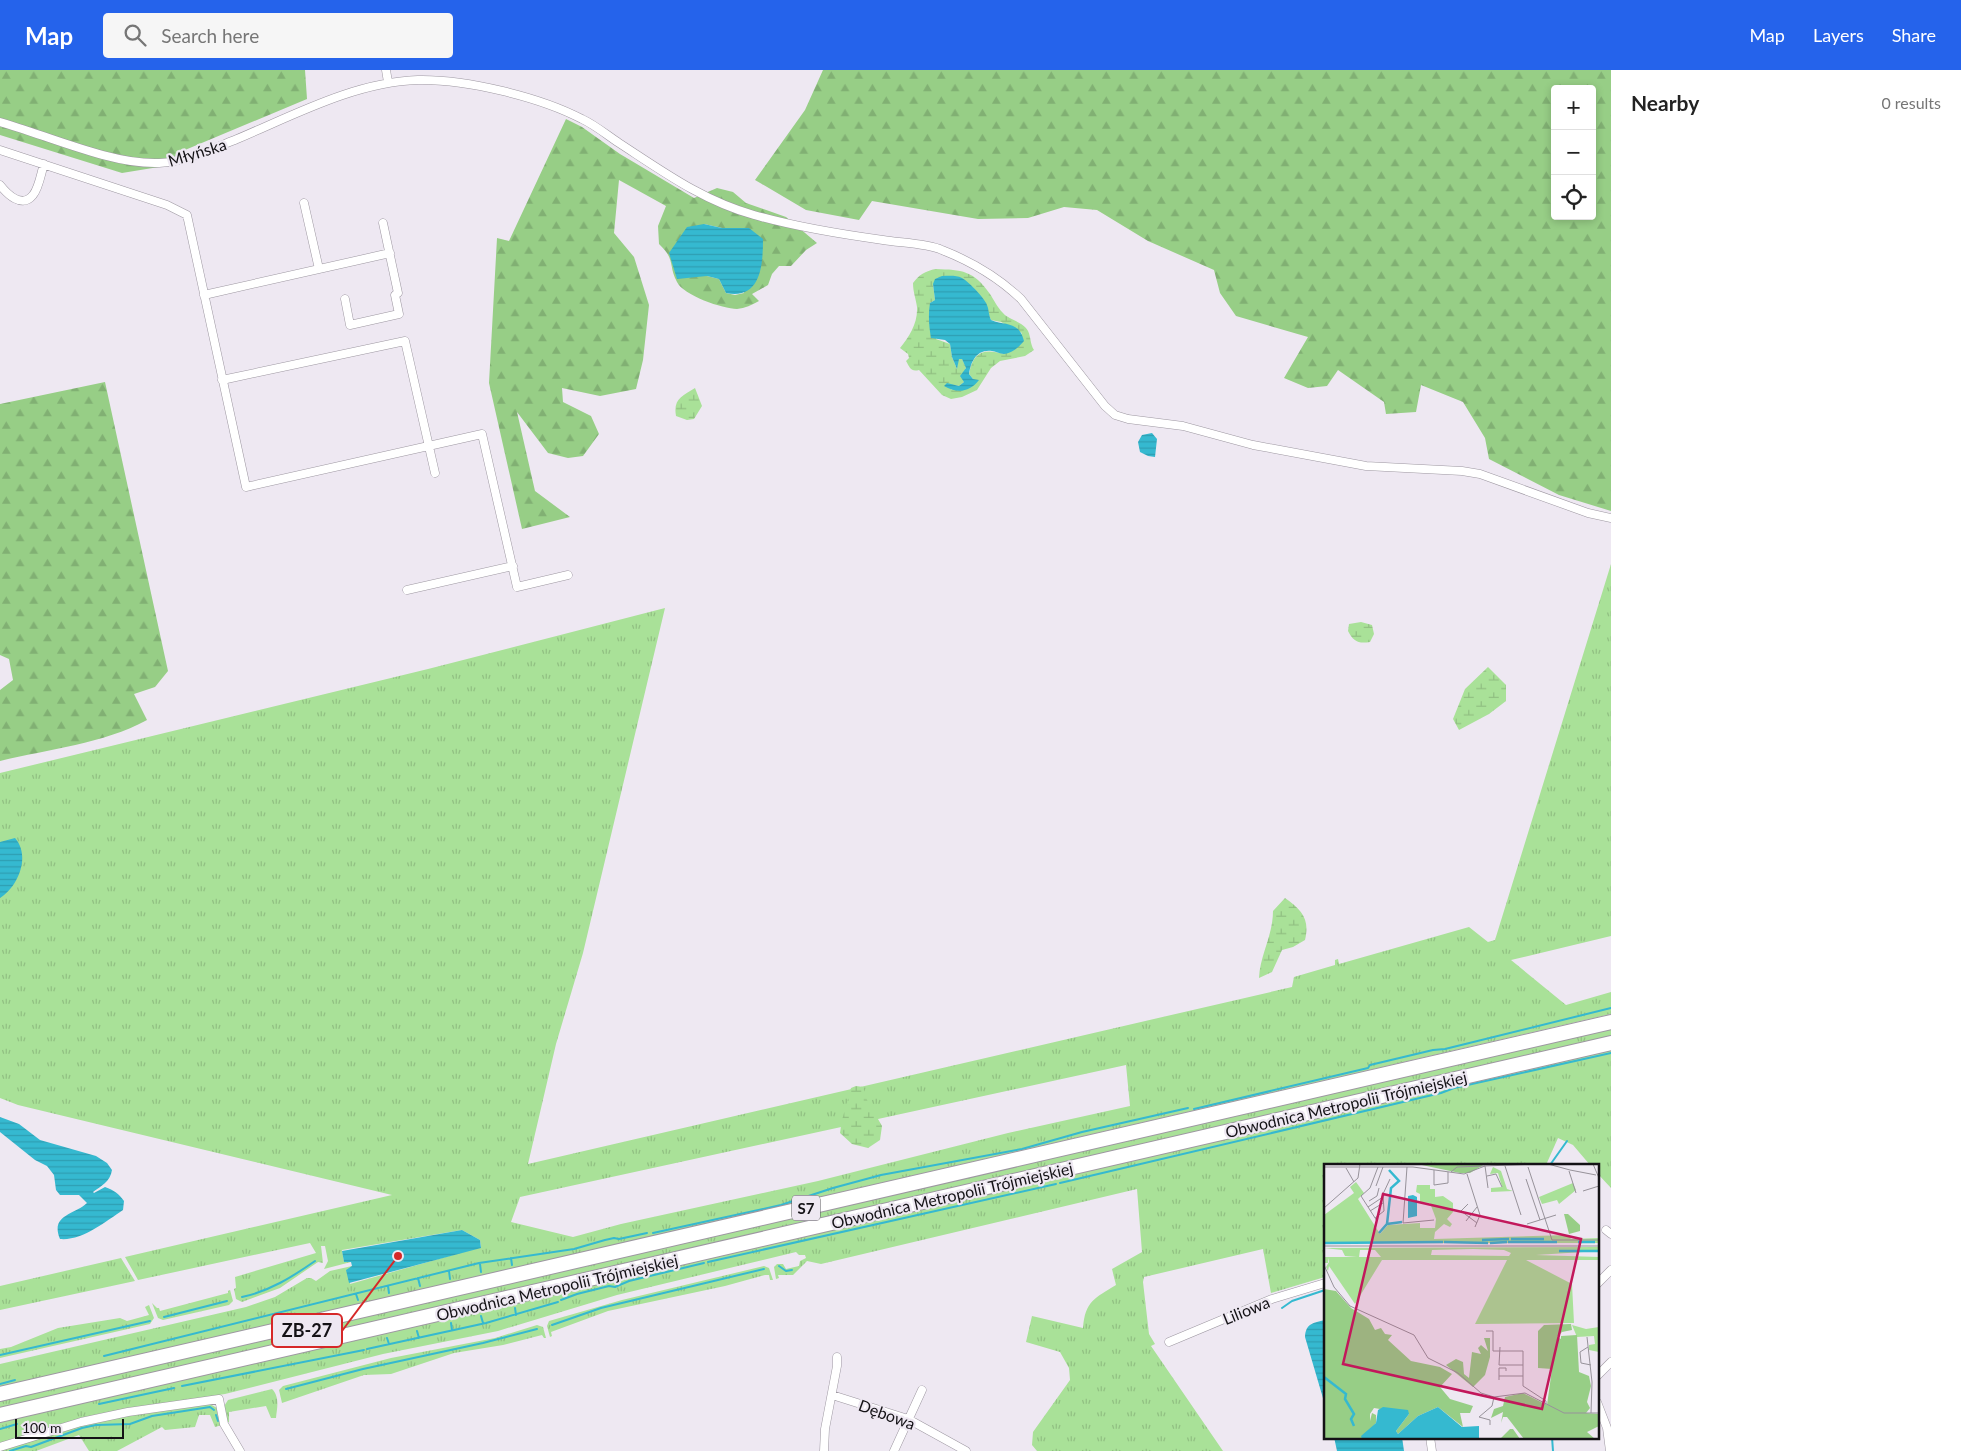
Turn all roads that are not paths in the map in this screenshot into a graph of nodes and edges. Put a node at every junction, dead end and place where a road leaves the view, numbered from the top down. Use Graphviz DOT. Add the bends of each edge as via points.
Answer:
graph roads {
  1 [pos="386,70"];
  2 [pos="388,82"];
  3 [pos="0,122"];
  4 [pos="0,150"];
  5 [pos="44,164"];
  6 [pos="0,185"];
  7 [pos="304,203"];
  8 [pos="383,223"];
  9 [pos="390,253"];
  10 [pos="319,269"];
  11 [pos="204,295"];
  12 [pos="345,299"];
  13 [pos="222,380"];
  14 [pos="429,446"];
  15 [pos="435,473"];
  16 [pos="1611,518"];
  17 [pos="512,566"];
  18 [pos="568,575"];
  19 [pos="407,590"];
  20 [pos="1611,1022"];
  21 [pos="1611,1043"];
  22 [pos="1611,1270"];
  23 [pos="1598,1283"];
  24 [pos="1324,1284"];
  25 [pos="1169,1342"];
  26 [pos="837,1357"];
  27 [pos="1611,1362"];
  28 [pos="1598,1375"];
  29 [pos="922,1390"];
  30 [pos="0,1394"];
  31 [pos="832,1395"];
  32 [pos="1598,1405"];
  33 [pos="1611,1415"];
  34 [pos="0,1416"];
  35 [pos="908,1419"];
  36 [pos="1604,1422"];
  37 [pos="1430,1438"];
  38 [pos="0,1447"];
  39 [pos="240,1451"];
  40 [pos="824,1451"];
  41 [pos="894,1451"];
  42 [pos="966,1451"];
  43 [pos="1432,1451"];
  44 [pos="1610,1451"];
  1 -- 2 [label="street"];
  2 -- 3 [label="street, Młyńska" via="344,95 213,149 177,161 158,163 106,155"];
  2 -- 16 [label="street, Młyńska" via="446,81 501,91 555,106 584,120 688,188 712,200 753,215 825,232 940,249 1006,285 1021,298 1115,415 1183,426 1253,445 1366,466 1462,470"];
  4 -- 5 [label="street"];
  5 -- 6 [label="street" via="33,195 26,200 15,200"];
  5 -- 11 [label="street" via="167,205 187,215"];
  7 -- 10 [label="street"];
  8 -- 9 [label="street"];
  9 -- 10 [label="street"];
  9 -- 12 [label="street" via="399,314 350,325"];
  10 -- 11 [label="street"];
  11 -- 13 [label="street"];
  13 -- 14 [label="street" via="405,341"];
  13 -- 14 [label="street" via="246,487"];
  14 -- 15 [label="street"];
  14 -- 17 [label="street" via="482,434"];
  17 -- 18 [label="street" via="517,587"];
  17 -- 19 [label="street"];
  20 -- 30 [label="highway, Obwodnica Metropolii Trójmiejskiej / S7"];
  21 -- 34 [label="highway, Obwodnica Metropolii Trójmiejskiej / S7"];
  22 -- 23 [label="street"];
  24 -- 25 [label="street, Liliowa" via="1272,1299"];
  26 -- 31 [label="street"];
  27 -- 28 [label="street"];
  29 -- 35 [label="street"];
  31 -- 35 [label="street, Dębowa"];
  31 -- 40 [label="street"];
  32 -- 36 [label="street"];
  33 -- 36 [label="street"];
  35 -- 41 [label="street"];
  35 -- 42 [label="street, Dębowa"];
  36 -- 44 [label="street"];
  37 -- 43 [label="street"];
  38 -- 39 [label="street" via="81,1422 219,1399 224,1424"];
}
